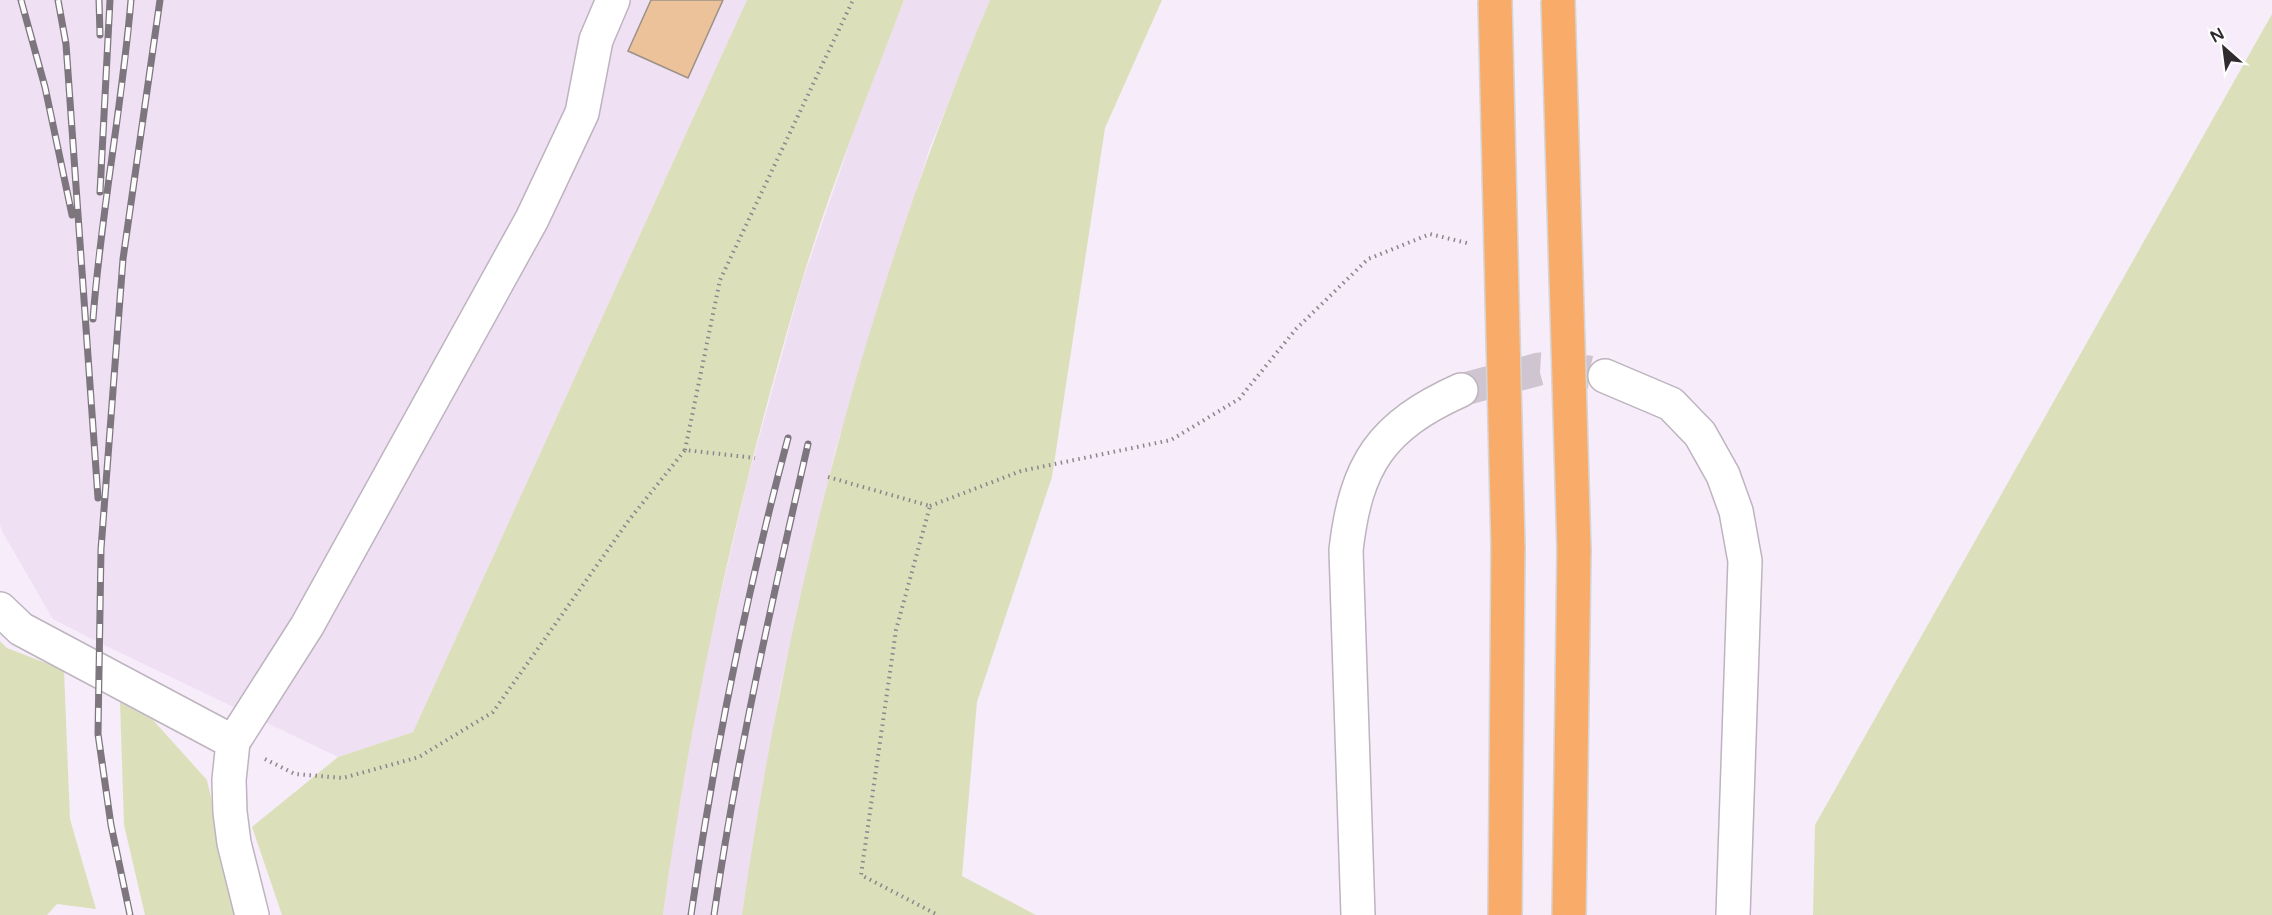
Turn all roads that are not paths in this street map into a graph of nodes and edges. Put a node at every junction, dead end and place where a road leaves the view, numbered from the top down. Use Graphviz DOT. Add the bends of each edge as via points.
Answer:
graph roads {
  1 [pos="614,0"];
  2 [pos="1495,0"];
  3 [pos="1558,0"];
  4 [pos="1605,376"];
  5 [pos="1461,390"];
  6 [pos="0,609"];
  7 [pos="233,741"];
  8 [pos="252,915"];
  9 [pos="1358,915"];
  10 [pos="1505,915"];
  11 [pos="1569,915"];
  12 [pos="1733,915"];
  1 -- 7 [label="lane" via="596,40 582,113 532,219 307,626"];
  2 -- 10 [label="highway, bridge" via="1508,547"];
  3 -- 11 [label="highway, bridge" via="1574,550"];
  4 -- 12 [label="lane" via="1671,404 1700,434 1723,475 1736,511 1745,561"];
  5 -- 9 [label="lane" via="1402,424 1366,465 1351,509 1346,550"];
  6 -- 7 [label="lane" via="21,629"];
  7 -- 8 [label="lane" via="230,812"];
}
